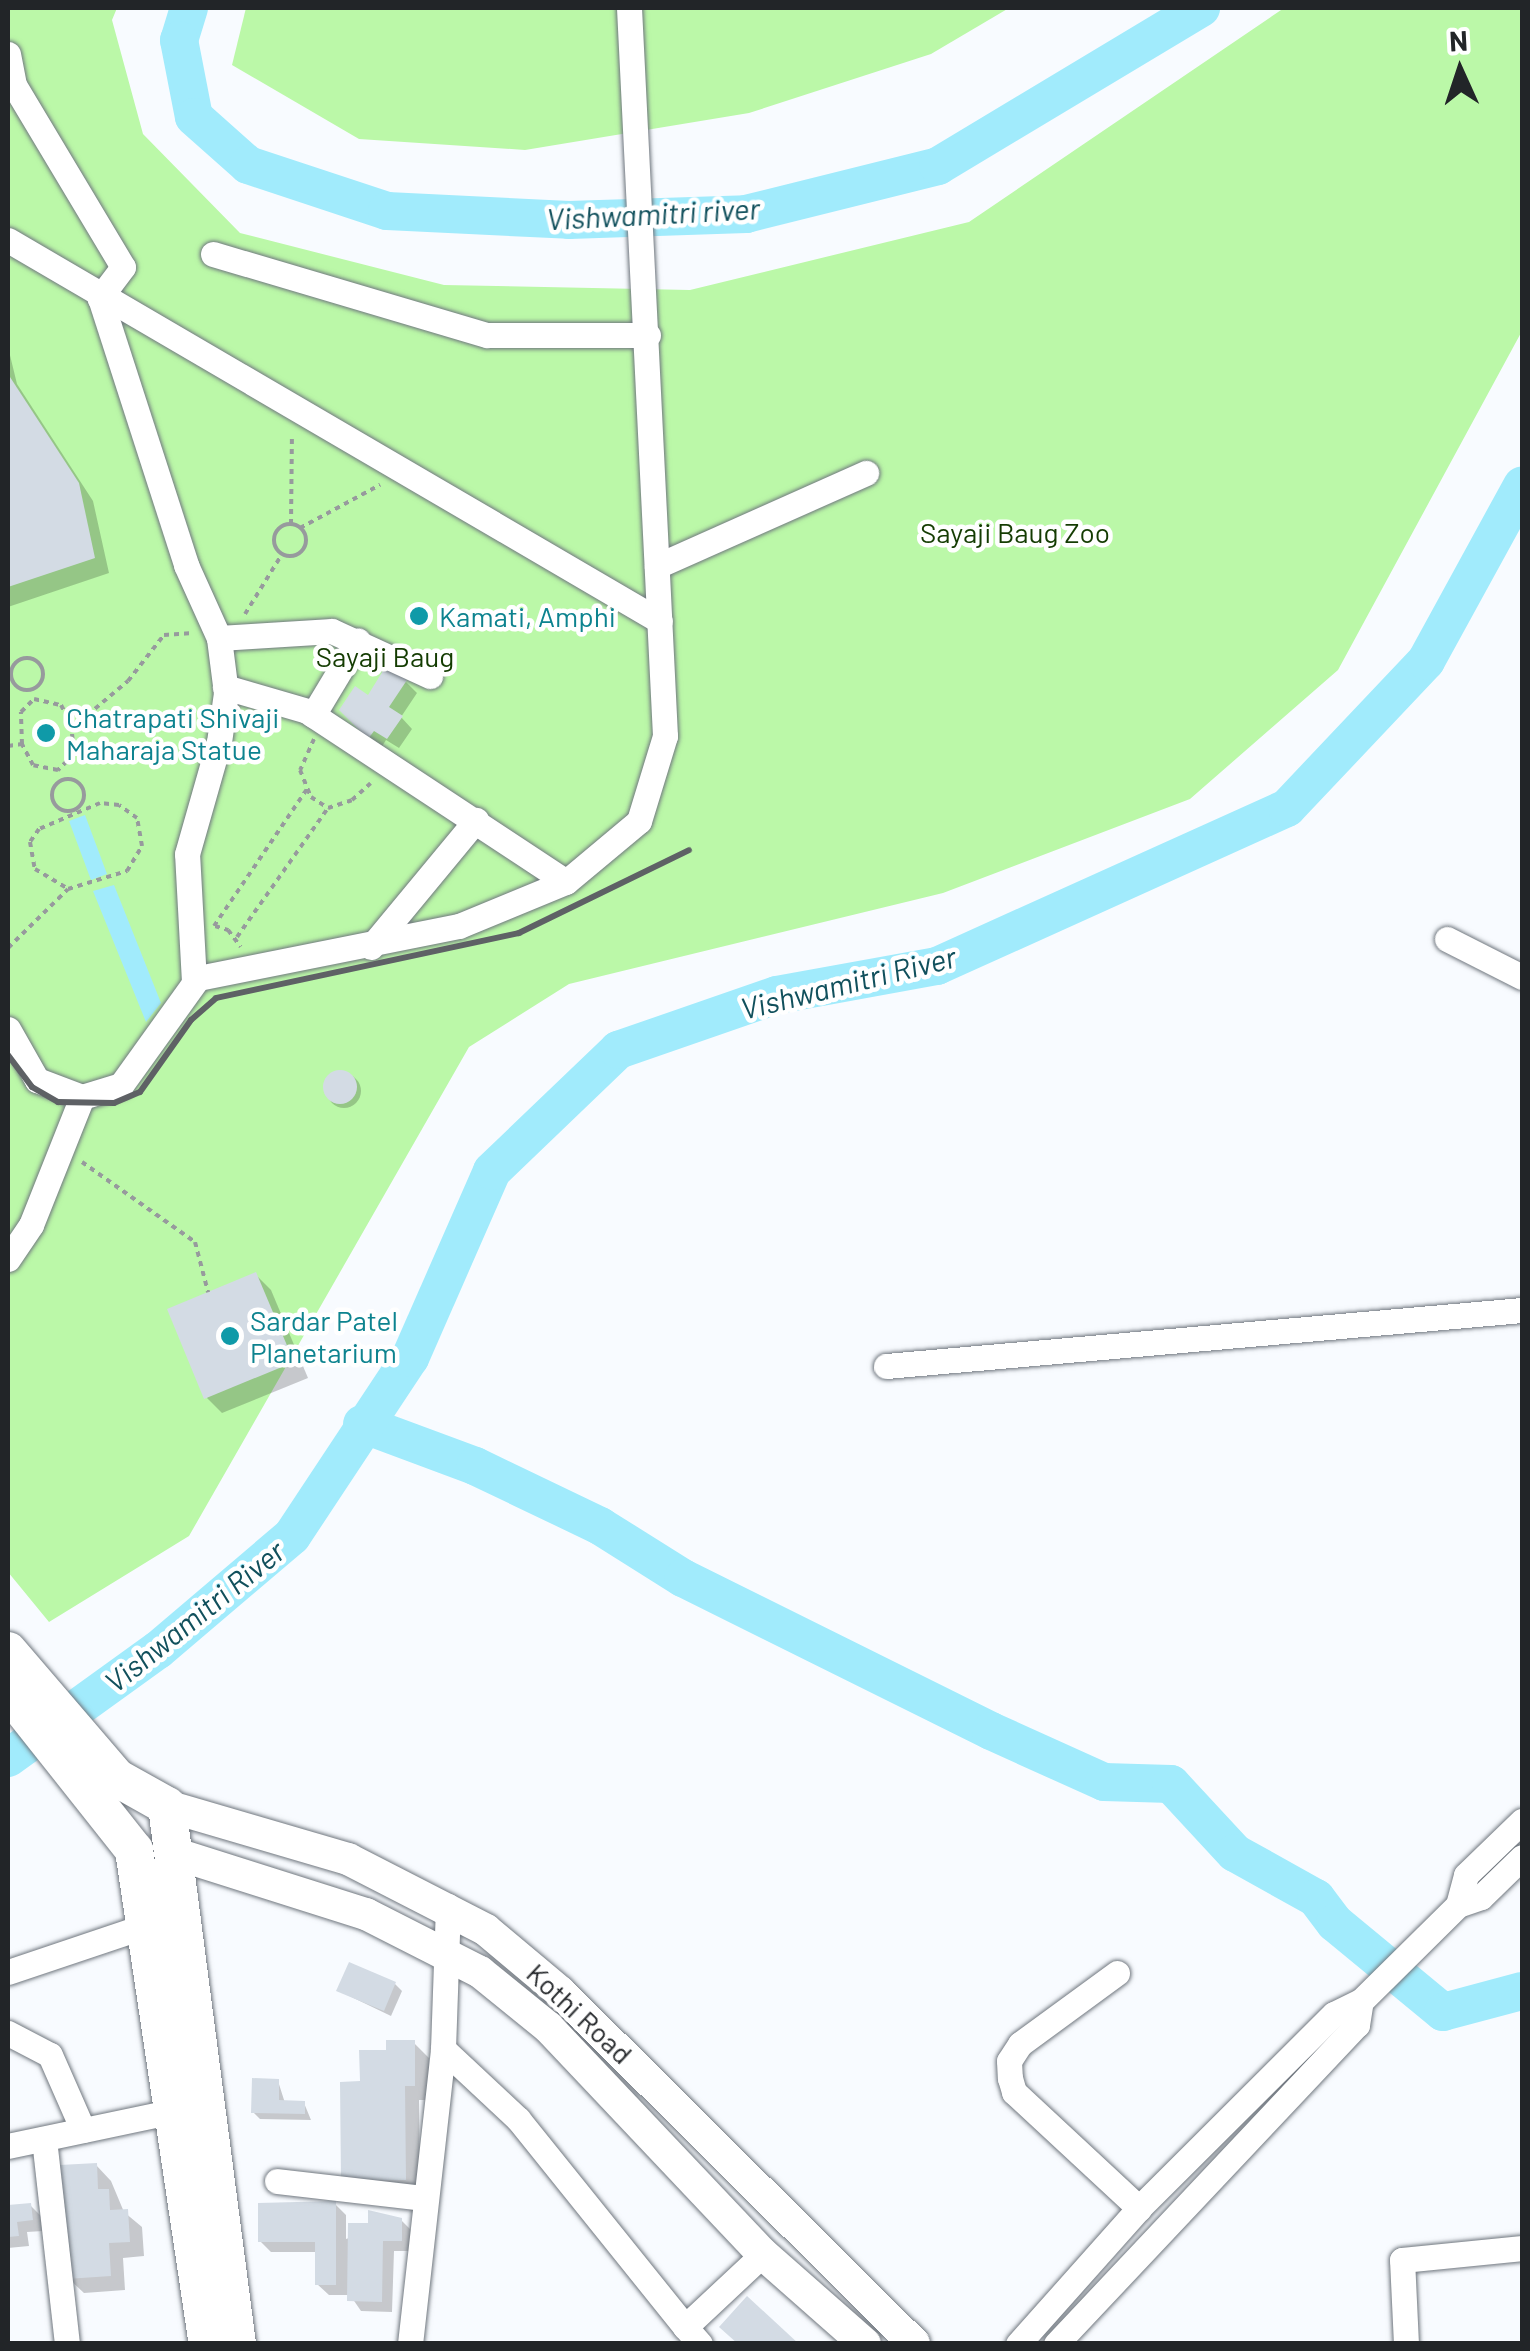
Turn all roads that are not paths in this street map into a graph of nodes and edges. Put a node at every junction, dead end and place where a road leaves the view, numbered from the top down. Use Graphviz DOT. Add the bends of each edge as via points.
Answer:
graph roads {
  1 [pos="629,8"];
  2 [pos="8,54"];
  3 [pos="8,240"];
  4 [pos="213,254"];
  5 [pos="100,298"];
  6 [pos="648,335"];
  7 [pos="866,473"];
  8 [pos="658,566"];
  9 [pos="660,621"];
  10 [pos="221,636"];
  11 [pos="358,640"];
  12 [pos="430,676"];
  13 [pos="225,688"];
  14 [pos="320,720"];
  15 [pos="476,820"];
  16 [pos="566,882"];
  17 [pos="1448,939"];
  18 [pos="371,948"];
  19 [pos="1522,977"];
  20 [pos="186,992"];
  21 [pos="8,1029"];
  22 [pos="82,1097"];
  23 [pos="8,1259"];
  24 [pos="1522,1310"];
  25 [pos="886,1366"];
  26 [pos="8,1650"];
  27 [pos="8,1691"];
  28 [pos="115,1787"];
  29 [pos="167,1806"];
  30 [pos="1522,1821"];
  31 [pos="131,1841"];
  32 [pos="170,1852"];
  33 [pos="1522,1857"];
  34 [pos="1458,1905"];
  35 [pos="448,1906"];
  36 [pos="148,1925"];
  37 [pos="443,1952"];
  38 [pos="8,1972"];
  39 [pos="1116,1972"];
  40 [pos="1361,2001"];
  41 [pos="8,2033"];
  42 [pos="443,2050"];
  43 [pos="174,2111"];
  44 [pos="83,2130"];
  45 [pos="44,2138"];
  46 [pos="8,2146"];
  47 [pos="278,2181"];
  48 [pos="423,2198"];
  49 [pos="1139,2208"];
  50 [pos="1522,2248"];
  51 [pos="763,2254"];
  52 [pos="692,2335"];
  53 [pos="67,2344"];
  54 [pos="208,2344"];
  55 [pos="237,2344"];
  56 [pos="410,2344"];
  57 [pos="865,2344"];
  58 [pos="914,2344"];
  59 [pos="1018,2344"];
  60 [pos="1056,2344"];
  61 [pos="1406,2344"];
  1 -- 6 [label="street"];
  2 -- 5 [label="street" via="14,85 124,268"];
  3 -- 5 [label="street"];
  4 -- 6 [label="street" via="486,334"];
  5 -- 9 [label="street"];
  5 -- 10 [label="street" via="186,565"];
  6 -- 8 [label="street"];
  7 -- 8 [label="street"];
  8 -- 9 [label="street"];
  9 -- 16 [label="street" via="666,736 639,821"];
  10 -- 11 [label="street" via="332,630"];
  10 -- 13 [label="street"];
  11 -- 12 [label="street"];
  11 -- 14 [label="street"];
  13 -- 14 [label="street"];
  13 -- 20 [label="street" via="219,742 187,854 201,929"];
  14 -- 15 [label="street"];
  15 -- 16 [label="street"];
  15 -- 18 [label="street"];
  16 -- 18 [label="street" via="459,926"];
  17 -- 19 [label="street"];
  18 -- 20 [label="street" via="240,967"];
  20 -- 22 [label="street" via="106,1095"];
  21 -- 22 [label="street" via="37,1080"];
  22 -- 23 [label="street" via="32,1225"];
  24 -- 25 [label="street"];
  26 -- 28 [label="highway"];
  27 -- 28 [label="highway"];
  28 -- 29 [label="highway"];
  28 -- 31 [label="highway"];
  29 -- 32 [label="highway"];
  29 -- 35 [label="main road, Kothi Road" via="348,1860"];
  30 -- 34 [label="street" via="1466,1874"];
  31 -- 32 [label="highway"];
  31 -- 36 [label="highway"];
  32 -- 37 [label="main road, Kothi Road" via="323,1898"];
  32 -- 55 [label="highway"];
  33 -- 34 [label="street" via="1481,1897"];
  34 -- 40 [label="street"];
  35 -- 37 [label="street"];
  35 -- 58 [label="main road, Kothi Road" via="560,1992"];
  36 -- 38 [label="street"];
  36 -- 43 [label="highway"];
  37 -- 42 [label="street"];
  37 -- 51 [label="main road, Kothi Road" via="548,2027"];
  39 -- 49 [label="street" via="1020,2044 1009,2060 1010,2078 1014,2092"];
  40 -- 49 [label="street" via="1334,2014"];
  40 -- 60 [label="street" via="1357,2025"];
  41 -- 44 [label="street" via="50,2055"];
  42 -- 48 [label="street"];
  42 -- 52 [label="street" via="518,2119"];
  43 -- 44 [label="street"];
  43 -- 54 [label="highway"];
  44 -- 45 [label="street"];
  45 -- 46 [label="street"];
  45 -- 53 [label="street"];
  47 -- 48 [label="street"];
  48 -- 56 [label="street"];
  49 -- 59 [label="street"];
  50 -- 61 [label="street" via="1402,2260"];
  51 -- 52 [label="street"];
  51 -- 57 [label="main road, Kothi Road"];
}
